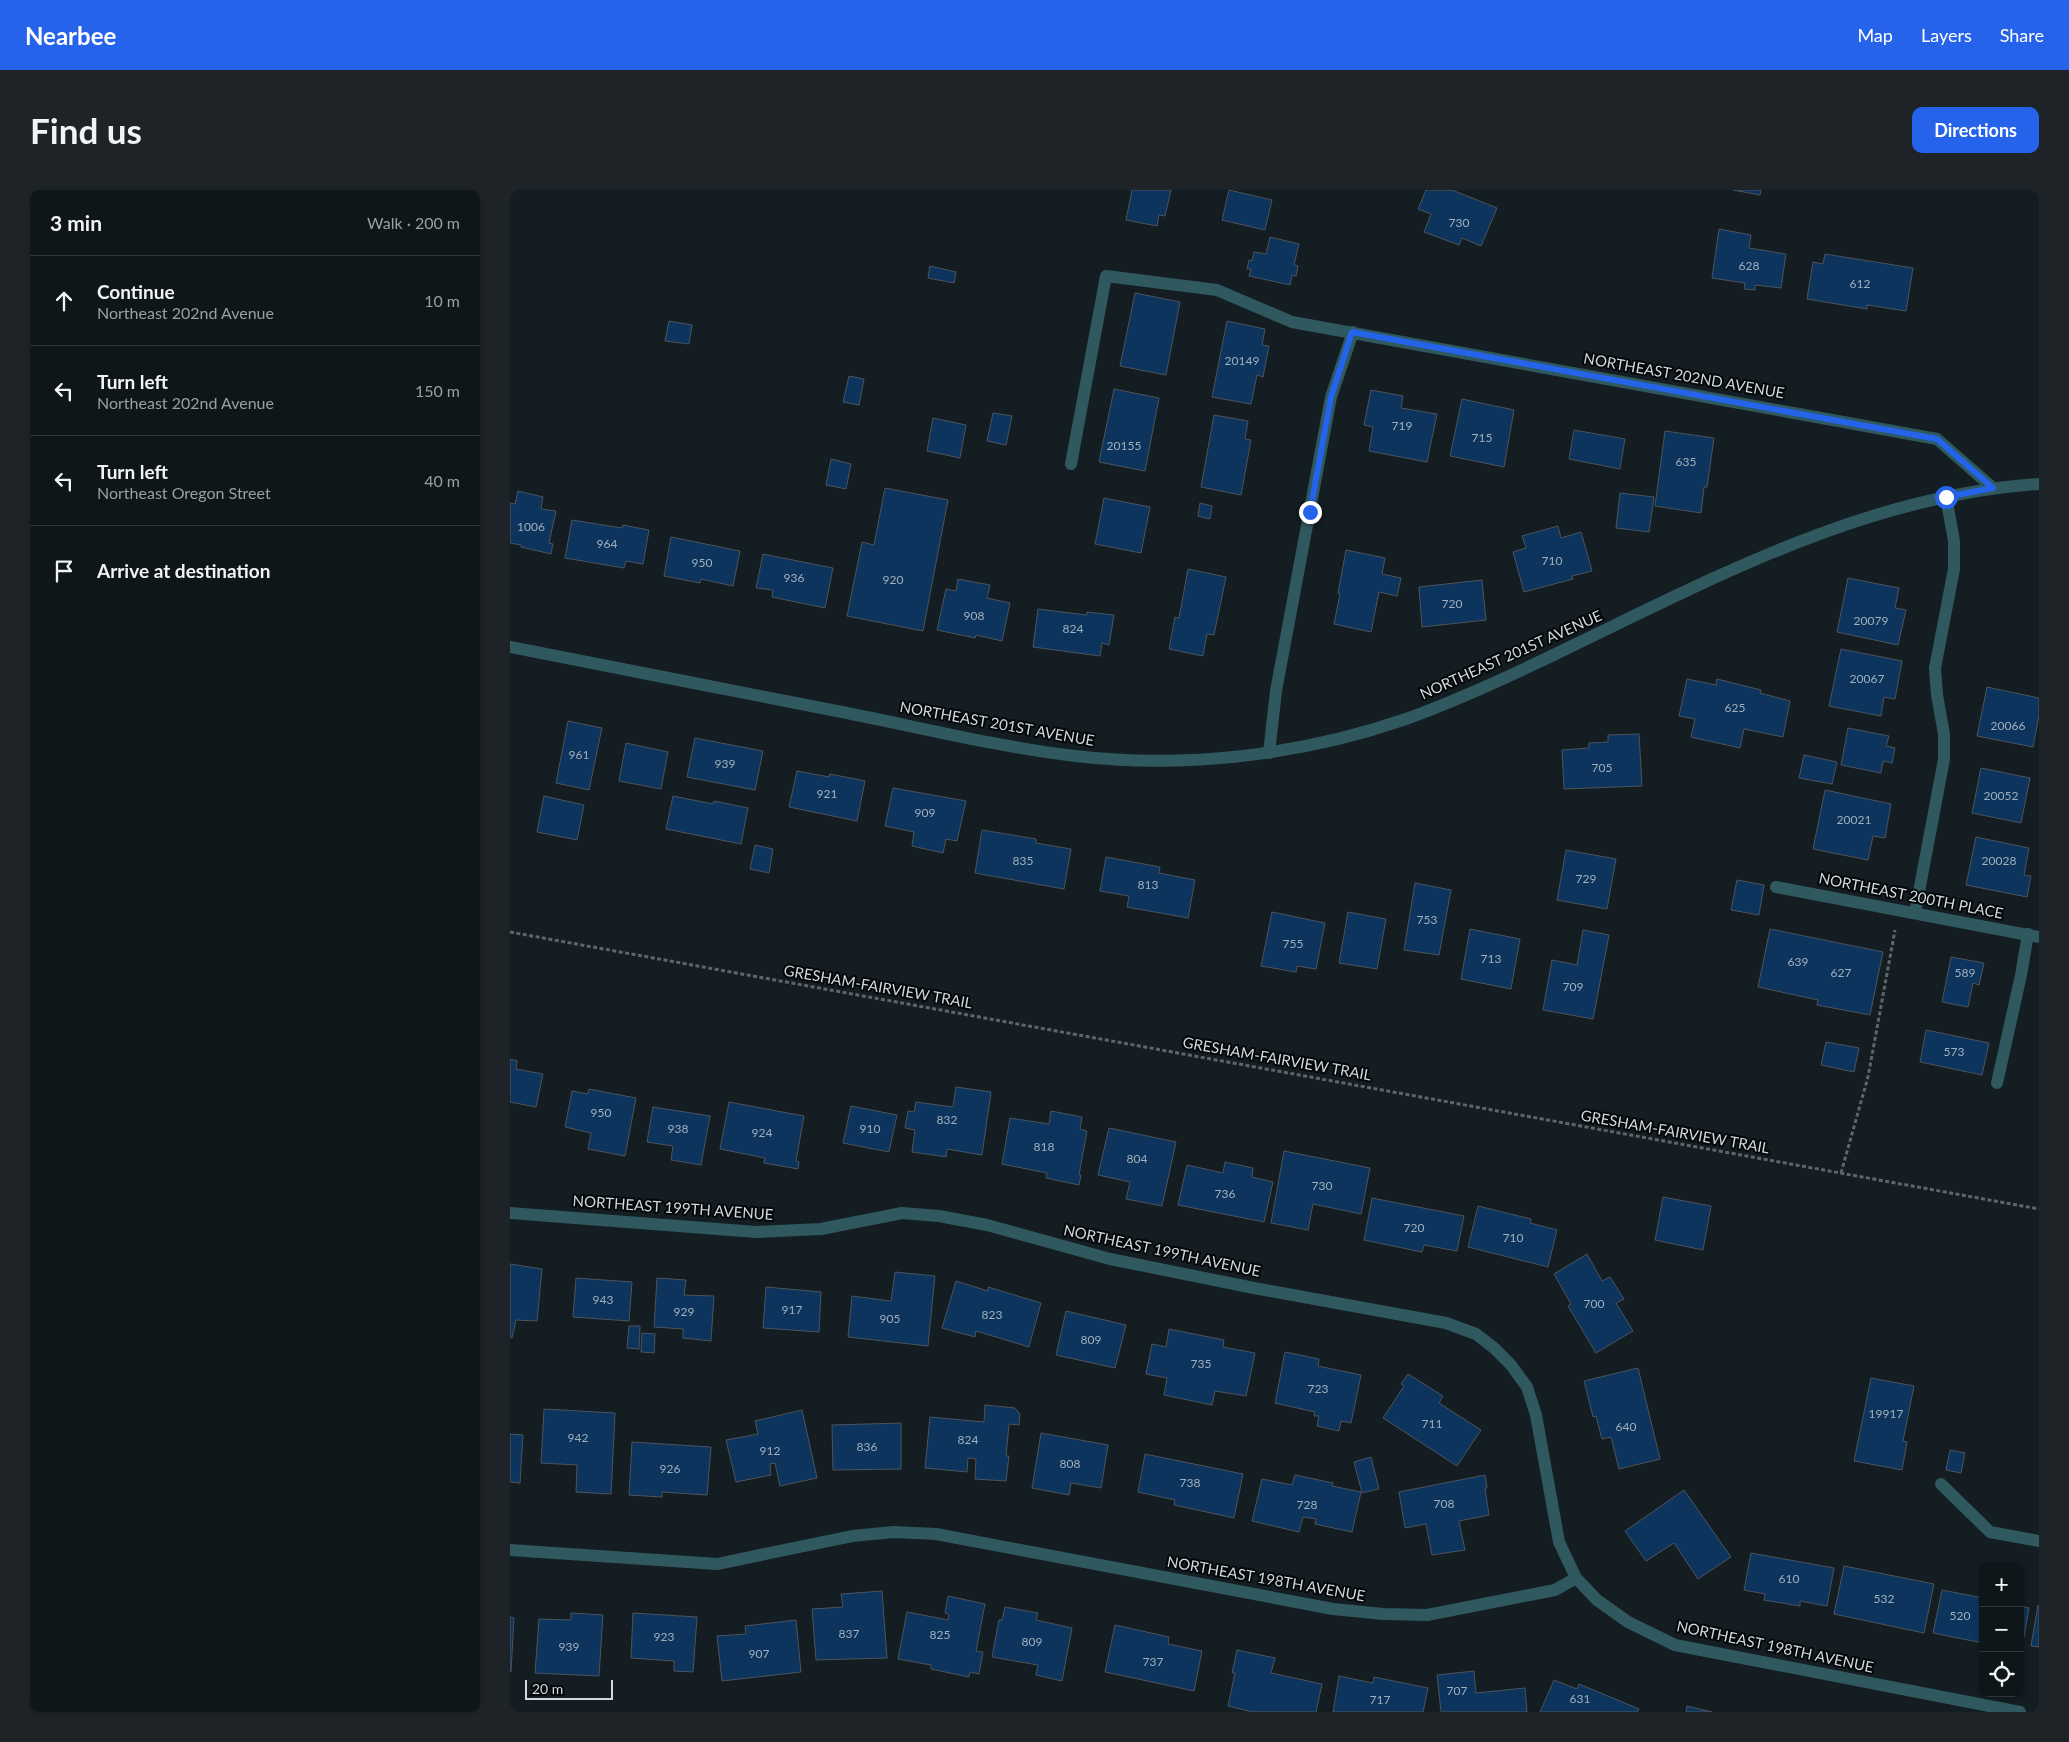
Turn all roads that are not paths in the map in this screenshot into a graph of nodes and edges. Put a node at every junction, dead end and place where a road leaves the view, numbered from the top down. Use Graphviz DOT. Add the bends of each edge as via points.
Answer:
graph roads {
  1 [pos="1352,332"];
  2 [pos="1071,464"];
  3 [pos="2039,484"];
  4 [pos="1993,488"];
  5 [pos="1946,497"];
  6 [pos="510,647"];
  7 [pos="1269,753"];
  8 [pos="1776,887"];
  9 [pos="1916,913"];
  10 [pos="2033,936"];
  11 [pos="1997,1083"];
  12 [pos="510,1213"];
  13 [pos="1941,1484"];
  14 [pos="2039,1541"];
  15 [pos="510,1550"];
  16 [pos="1576,1578"];
  17 [pos="2020,1712"];
  1 -- 2 [label="street, NORTHEAST 202ND AVENUE" via="1292,322 1217,290 1106,276"];
  1 -- 4 [label="street, NORTHEAST 202ND AVENUE" via="1937,439"];
  1 -- 7 [label="street" via="1331,397 1276,691"];
  3 -- 4 [label="street"];
  4 -- 5 [label="street"];
  5 -- 7 [label="street, NORTHEAST 201ST AVENUE" via="1884,511 1783,548 1507,678 1431,709 1352,735"];
  5 -- 9 [label="street" via="1954,541 1954,569 1935,668 1944,759"];
  6 -- 7 [label="street, NORTHEAST 201ST AVENUE" via="1068,755 1181,761"];
  8 -- 9 [label="street, NORTHEAST 200TH PLACE"];
  9 -- 10 [label="street, NORTHEAST 200TH PLACE"];
  10 -- 11 [label="street"];
  12 -- 16 [label="street, NORTHEAST 199TH AVENUE" via="756,1232 821,1229 902,1213 939,1216 987,1225 1110,1259 1446,1323 1476,1334 1494,1348 1527,1387 1536,1415 1559,1542"];
  13 -- 14 [label="street" via="1990,1532"];
  15 -- 16 [label="street, NORTHEAST 198TH AVENUE" via="717,1564 852,1536 894,1532 928,1534 1333,1609 1426,1616 1555,1590"];
  16 -- 17 [label="street, NORTHEAST 198TH AVENUE" via="1597,1600 1628,1622 1675,1645"];
}
